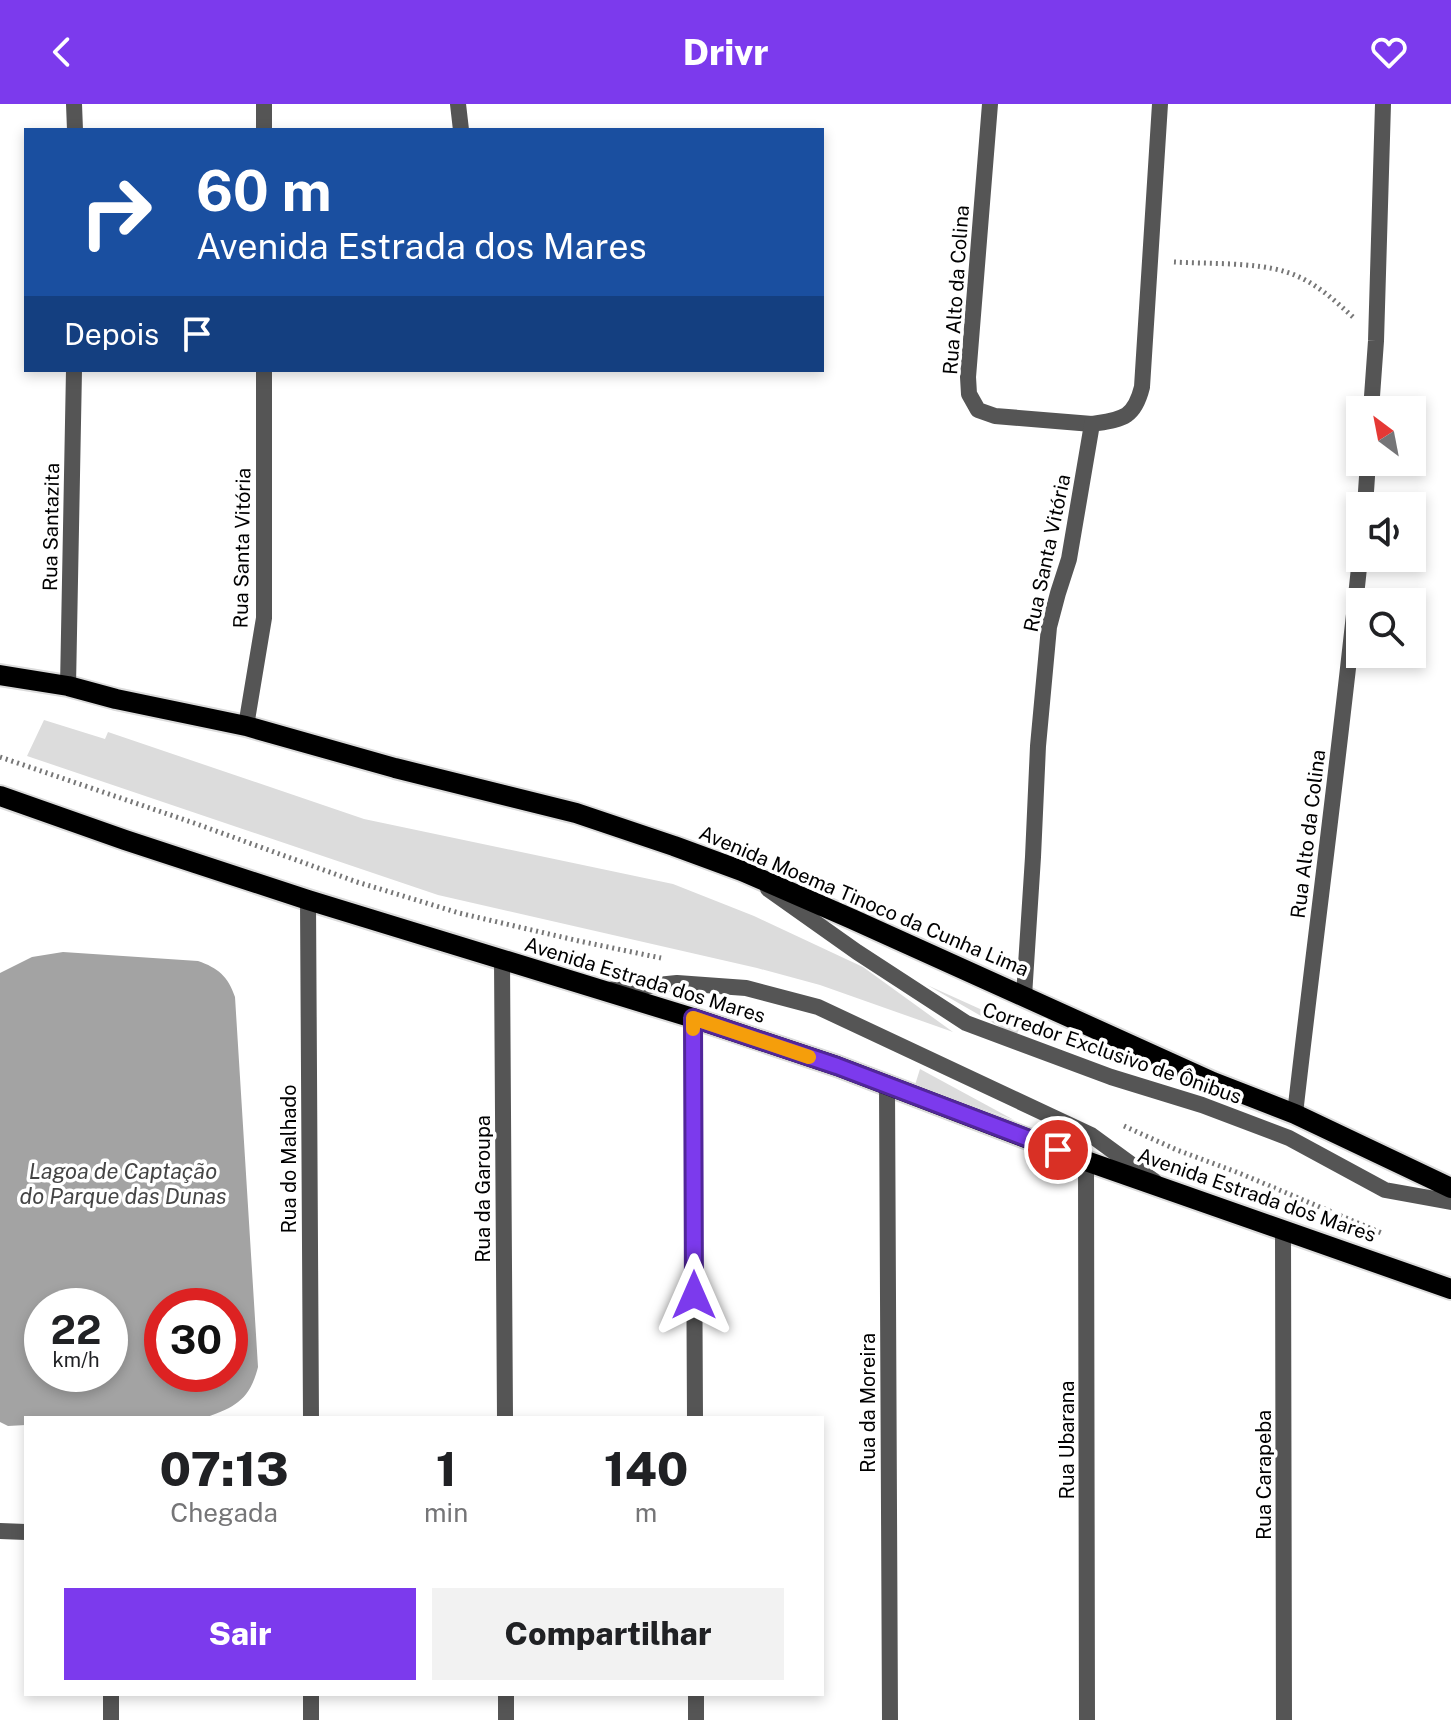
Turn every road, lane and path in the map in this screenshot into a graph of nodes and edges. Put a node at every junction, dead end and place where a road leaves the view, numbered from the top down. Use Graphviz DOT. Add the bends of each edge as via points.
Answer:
graph roads {
  1 [pos="74,104"];
  2 [pos="264,104"];
  3 [pos="458,104"];
  4 [pos="990,104"];
  5 [pos="1160,104"];
  6 [pos="1383,104"];
  7 [pos="75,128"];
  8 [pos="264,128"];
  9 [pos="461,128"];
  10 [pos="1151,260"];
  11 [pos="1376,341"];
  12 [pos="74,372"];
  13 [pos="264,372"];
  14 [pos="1372,396"];
  15 [pos="1092,424"];
  16 [pos="1359,572"];
  17 [pos="0,675"];
  18 [pos="68,686"];
  19 [pos="246,726"];
  20 [pos="0,796"];
  21 [pos="742,871"];
  22 [pos="308,900"];
  23 [pos="502,960"];
  24 [pos="602,990"];
  25 [pos="1024,996"];
  26 [pos="693,1018"];
  27 [pos="887,1086"];
  28 [pos="1295,1114"];
  29 [pos="1086,1161"];
  30 [pos="1163,1187"];
  31 [pos="1451,1188"];
  32 [pos="1451,1202"];
  33 [pos="1283,1229"];
  34 [pos="1451,1289"];
  35 [pos="311,1416"];
  36 [pos="505,1416"];
  37 [pos="695,1416"];
  38 [pos="0,1531"];
  39 [pos="24,1532"];
  40 [pos="111,1696"];
  41 [pos="311,1696"];
  42 [pos="506,1696"];
  43 [pos="696,1696"];
  44 [pos="111,1720"];
  45 [pos="311,1720"];
  46 [pos="506,1720"];
  47 [pos="696,1720"];
  48 [pos="890,1720"];
  49 [pos="1087,1720"];
  50 [pos="1284,1720"];
  1 -- 7 [label="street"];
  2 -- 8 [label="street"];
  3 -- 9 [label="street"];
  4 -- 15 [label="street, Rua Alto da Colina" via="969,394 978,410 995,416"];
  5 -- 10 [label="street"];
  6 -- 11 [label="street"];
  10 -- 11 [label="path" via="1287,272 1327,293"];
  10 -- 15 [label="street" via="1138,404 1119,419"];
  11 -- 14 [label="street"];
  12 -- 18 [label="street, Rua Santazita"];
  13 -- 19 [label="street, Rua Santa Vitória" via="264,618"];
  15 -- 25 [label="street, Rua Santa Vitória" via="1069,559 1049,627"];
  16 -- 28 [label="street, Rua Alto da Colina"];
  17 -- 18 [label="main road, Avenida Moema Tinoco da Cunha Lima"];
  18 -- 19 [label="main road, Avenida Moema Tinoco da Cunha Lima"];
  19 -- 21 [label="main road, Avenida Moema Tinoco da Cunha Lima" via="576,813"];
  20 -- 22 [label="main road, Avenida Estrada dos Mares"];
  21 -- 25 [label="main road, Avenida Moema Tinoco da Cunha Lima"];
  21 -- 32 [label="street, Corredor Exclusivo de Ônibus" via="966,1023 1289,1138 1385,1190"];
  22 -- 23 [label="main road, Avenida Estrada dos Mares"];
  22 -- 35 [label="street, Rua do Malhado"];
  23 -- 24 [label="main road, Avenida Estrada dos Mares"];
  23 -- 36 [label="street, Rua da Garoupa"];
  24 -- 26 [label="main road, Avenida Estrada dos Mares"];
  24 -- 30 [label="street" via="677,983 746,988 818,1007 1091,1135"];
  25 -- 28 [label="main road, Avenida Moema Tinoco da Cunha Lima"];
  26 -- 27 [label="main road, Avenida Estrada dos Mares"];
  26 -- 37 [label="street"];
  27 -- 29 [label="main road, Avenida Estrada dos Mares"];
  27 -- 48 [label="street, Rua da Moreira"];
  28 -- 31 [label="main road, Avenida Moema Tinoco da Cunha Lima"];
  29 -- 30 [label="main road, Avenida Estrada dos Mares"];
  29 -- 49 [label="street, Rua Ubarana"];
  30 -- 33 [label="main road, Avenida Estrada dos Mares"];
  33 -- 34 [label="main road, Avenida Estrada dos Mares"];
  33 -- 50 [label="street, Rua Carapeba"];
  38 -- 39 [label="street"];
  40 -- 44 [label="street"];
  41 -- 45 [label="street"];
  42 -- 46 [label="street"];
  43 -- 47 [label="street"];
}
